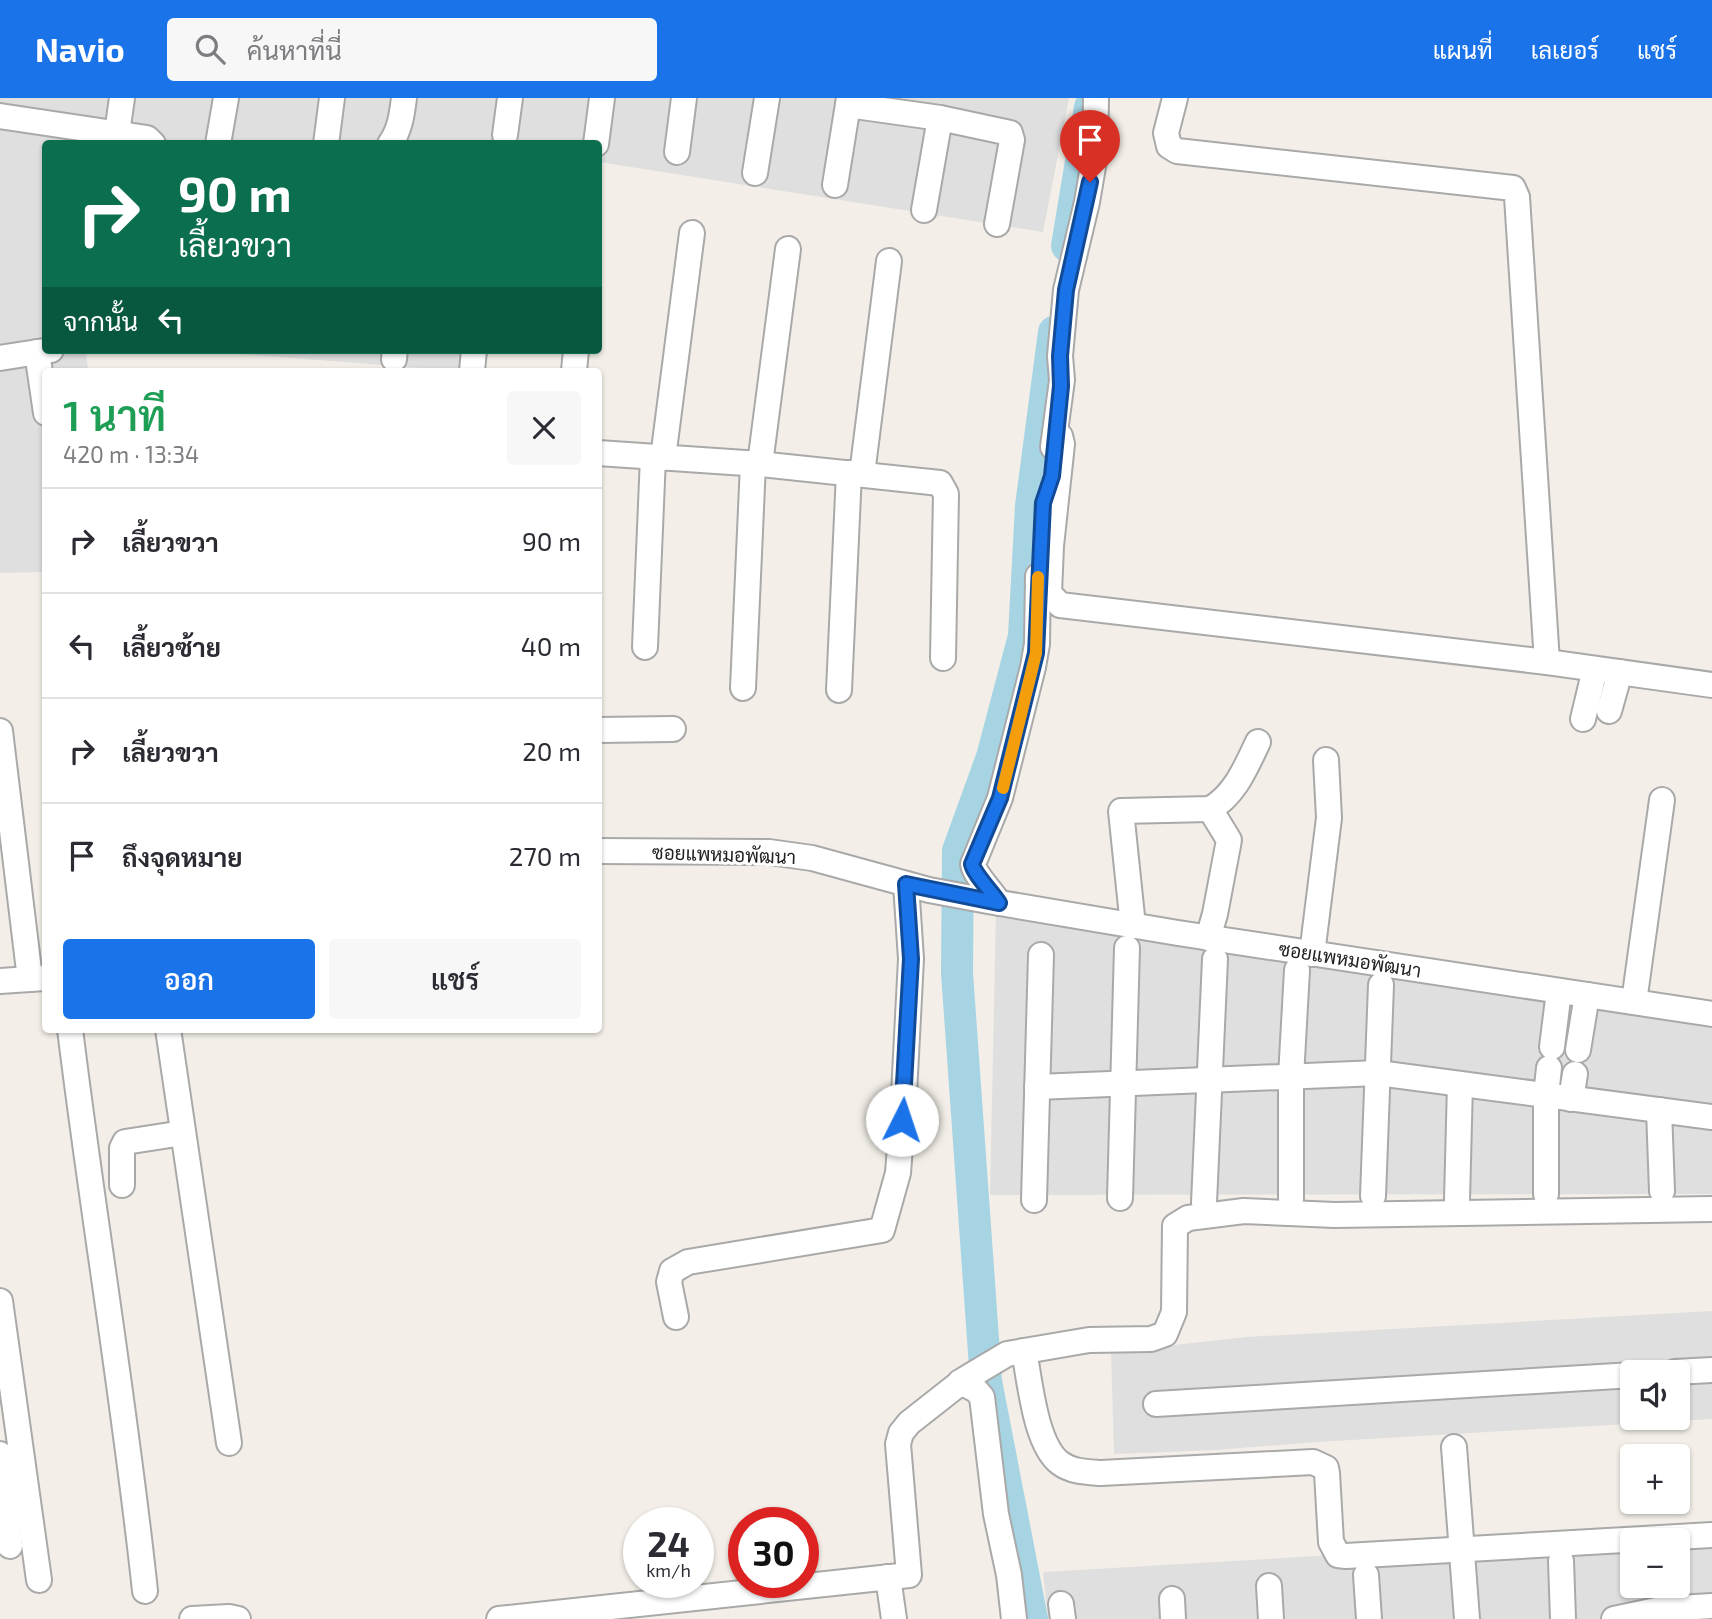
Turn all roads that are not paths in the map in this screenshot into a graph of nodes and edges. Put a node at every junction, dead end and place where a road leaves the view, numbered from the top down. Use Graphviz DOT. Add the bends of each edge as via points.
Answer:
graph roads {
  1 [pos="122,98"];
  2 [pos="226,98"];
  3 [pos="332,98"];
  4 [pos="404,98"];
  5 [pos="510,98"];
  6 [pos="602,98"];
  7 [pos="684,98"];
  8 [pos="768,98"];
  9 [pos="1096,98"];
  10 [pos="1175,98"];
  11 [pos="848,102"];
  12 [pos="13,111"];
  13 [pos="940,118"];
  14 [pos="117,133"];
  15 [pos="73,135"];
  16 [pos="505,135"];
  17 [pos="149,140"];
  18 [pos="219,140"];
  19 [pos="327,140"];
  20 [pos="393,140"];
  21 [pos="597,140"];
  22 [pos="677,152"];
  23 [pos="755,173"];
  24 [pos="835,185"];
  25 [pos="924,210"];
  26 [pos="997,224"];
  27 [pos="692,233"];
  28 [pos="788,248"];
  29 [pos="889,261"];
  30 [pos="42,351"];
  31 [pos="0,358"];
  32 [pos="1055,433"];
  33 [pos="602,453"];
  34 [pos="658,457"];
  35 [pos="757,464"];
  36 [pos="855,473"];
  37 [pos="645,647"];
  38 [pos="943,658"];
  39 [pos="1546,662"];
  40 [pos="1595,669"];
  41 [pos="1620,672"];
  42 [pos="1712,685"];
  43 [pos="743,688"];
  44 [pos="839,690"];
  45 [pos="1609,711"];
  46 [pos="1583,719"];
  47 [pos="673,729"];
  48 [pos="602,730"];
  49 [pos="0,731"];
  50 [pos="1258,742"];
  51 [pos="1325,760"];
  52 [pos="1662,800"];
  53 [pos="1210,809"];
  54 [pos="602,851"];
  55 [pos="917,887"];
  56 [pos="993,902"];
  57 [pos="1130,937"];
  58 [pos="1212,948"];
  59 [pos="1041,955"];
  60 [pos="1304,962"];
  61 [pos="38,979"];
  62 [pos="0,981"];
  63 [pos="1381,985"];
  64 [pos="1559,991"];
  65 [pos="1587,995"];
  66 [pos="1634,1002"];
  67 [pos="1712,1014"];
  68 [pos="70,1033"];
  69 [pos="169,1033"];
  70 [pos="1378,1073"];
  71 [pos="1291,1077"];
  72 [pos="1209,1080"];
  73 [pos="1124,1084"];
  74 [pos="1460,1084"];
  75 [pos="1037,1087"];
  76 [pos="1546,1095"];
  77 [pos="1571,1099"];
  78 [pos="1659,1110"];
  79 [pos="1712,1117"];
  80 [pos="183,1133"];
  81 [pos="122,1185"];
  82 [pos="1662,1191"];
  83 [pos="1546,1194"];
  84 [pos="1373,1196"];
  85 [pos="1119,1198"];
  86 [pos="1291,1199"];
  87 [pos="1034,1200"];
  88 [pos="1457,1200"];
  89 [pos="1204,1203"];
  90 [pos="1712,1209"];
  91 [pos="0,1301"];
  92 [pos="676,1317"];
  93 [pos="1015,1353"];
  94 [pos="1712,1370"];
  95 [pos="1690,1371"];
  96 [pos="1620,1376"];
  97 [pos="963,1381"];
  98 [pos="1156,1404"];
  99 [pos="229,1443"];
  100 [pos="1454,1447"];
  101 [pos="0,1454"];
  102 [pos="1712,1535"];
  103 [pos="10,1546"];
  104 [pos="1463,1550"];
  105 [pos="1560,1561"];
  106 [pos="1366,1575"];
  107 [pos="888,1577"];
  108 [pos="39,1580"];
  109 [pos="1269,1586"];
  110 [pos="145,1591"];
  111 [pos="1712,1606"];
  112 [pos="1661,1614"];
  113 [pos="191,1619"];
  114 [pos="238,1619"];
  115 [pos="499,1619"];
  116 [pos="894,1619"];
  117 [pos="1014,1619"];
  118 [pos="1271,1619"];
  119 [pos="1369,1619"];
  120 [pos="1467,1619"];
  121 [pos="1563,1619"];
  122 [pos="1614,1619"];
  1 -- 14 [label="street"];
  2 -- 18 [label="street"];
  3 -- 19 [label="street"];
  4 -- 20 [label="street"];
  5 -- 16 [label="street"];
  6 -- 21 [label="street"];
  7 -- 22 [label="street"];
  8 -- 23 [label="street"];
  9 -- 32 [label="street" via="1095,155 1066,290"];
  10 -- 39 [label="street" via="1166,133 1169,146 1177,151 1513,188"];
  11 -- 13 [label="street"];
  11 -- 24 [label="street"];
  12 -- 15 [label="street"];
  13 -- 25 [label="street"];
  13 -- 26 [label="street" via="1010,133"];
  14 -- 15 [label="street"];
  14 -- 17 [label="street"];
  27 -- 34 [label="street"];
  28 -- 35 [label="street"];
  29 -- 36 [label="street"];
  30 -- 31 [label="street"];
  32 -- 39 [label="street" via="1062,444 1049,593 1060,605"];
  32 -- 56 [label="street" via="1052,476 1043,503 1036,653 1000,798 972,864"];
  33 -- 34 [label="street"];
  34 -- 35 [label="street"];
  34 -- 37 [label="street"];
  35 -- 36 [label="street"];
  35 -- 43 [label="street"];
  36 -- 38 [label="street" via="935,481 944,487"];
  36 -- 44 [label="street"];
  39 -- 40 [label="street"];
  40 -- 41 [label="street"];
  40 -- 46 [label="street"];
  41 -- 42 [label="street"];
  41 -- 45 [label="street"];
  47 -- 48 [label="street"];
  49 -- 61 [label="street"];
  50 -- 53 [label="street" via="1236,784 1223,802"];
  51 -- 60 [label="street" via="1329,818"];
  52 -- 66 [label="street"];
  53 -- 57 [label="street" via="1121,811"];
  53 -- 58 [label="street" via="1229,840"];
  54 -- 55 [label="street, ซอยแพหมอพัฒนา" via="769,852 812,858"];
  55 -- 56 [label="street, ซอยแพหมอพัฒนา"];
  55 -- 92 [label="street" via="898,1173 882,1230 688,1262 672,1271 669,1282"];
  56 -- 57 [label="street, ซอยแพหมอพัฒนา"];
  57 -- 58 [label="street, ซอยแพหมอพัฒนา"];
  57 -- 73 [label="street"];
  58 -- 60 [label="street, ซอยแพหมอพัฒนา"];
  58 -- 72 [label="street"];
  59 -- 75 [label="street"];
  60 -- 64 [label="street, ซอยแพหมอพัฒนา"];
  60 -- 71 [label="street"];
  61 -- 62 [label="street"];
  63 -- 70 [label="street"];
  64 -- 65 [label="street, ซอยแพหมอพัฒนา"];
  64 -- 76 [label="street"];
  65 -- 66 [label="street, ซอยแพหมอพัฒนา"];
  65 -- 77 [label="street"];
  66 -- 67 [label="street, ซอยแพหมอพัฒนา"];
  68 -- 110 [label="street"];
  69 -- 80 [label="street"];
  70 -- 71 [label="street"];
  70 -- 74 [label="street"];
  70 -- 84 [label="street"];
  71 -- 72 [label="street"];
  71 -- 86 [label="street"];
  72 -- 73 [label="street"];
  72 -- 89 [label="street"];
  73 -- 75 [label="street"];
  73 -- 85 [label="street"];
  74 -- 76 [label="street"];
  74 -- 88 [label="street"];
  75 -- 87 [label="street"];
  76 -- 77 [label="street"];
  76 -- 83 [label="street"];
  77 -- 78 [label="street"];
  78 -- 79 [label="street"];
  78 -- 82 [label="street"];
  80 -- 81 [label="street" via="125,1142"];
  80 -- 99 [label="street"];
  90 -- 93 [label="street" via="1335,1215 1244,1211 1188,1217 1175,1226 1174,1312 1165,1334 1151,1339 1089,1340"];
  91 -- 108 [label="street"];
  93 -- 97 [label="street"];
  93 -- 104 [label="street" via="1041,1433 1050,1454 1062,1465 1101,1473 1313,1462 1326,1468 1331,1542 1338,1555"];
  94 -- 95 [label="street"];
  96 -- 98 [label="street"];
  97 -- 107 [label="street" via="901,1433 898,1444 909,1574"];
  97 -- 117 [label="street" via="982,1397"];
  100 -- 104 [label="street"];
  101 -- 103 [label="street"];
  102 -- 104 [label="street"];
  104 -- 120 [label="street"];
  105 -- 121 [label="street"];
  106 -- 119 [label="street"];
  107 -- 115 [label="street"];
  107 -- 116 [label="street"];
  109 -- 118 [label="street"];
  111 -- 112 [label="street"];
  112 -- 122 [label="street"];
  113 -- 114 [label="street"];
}
